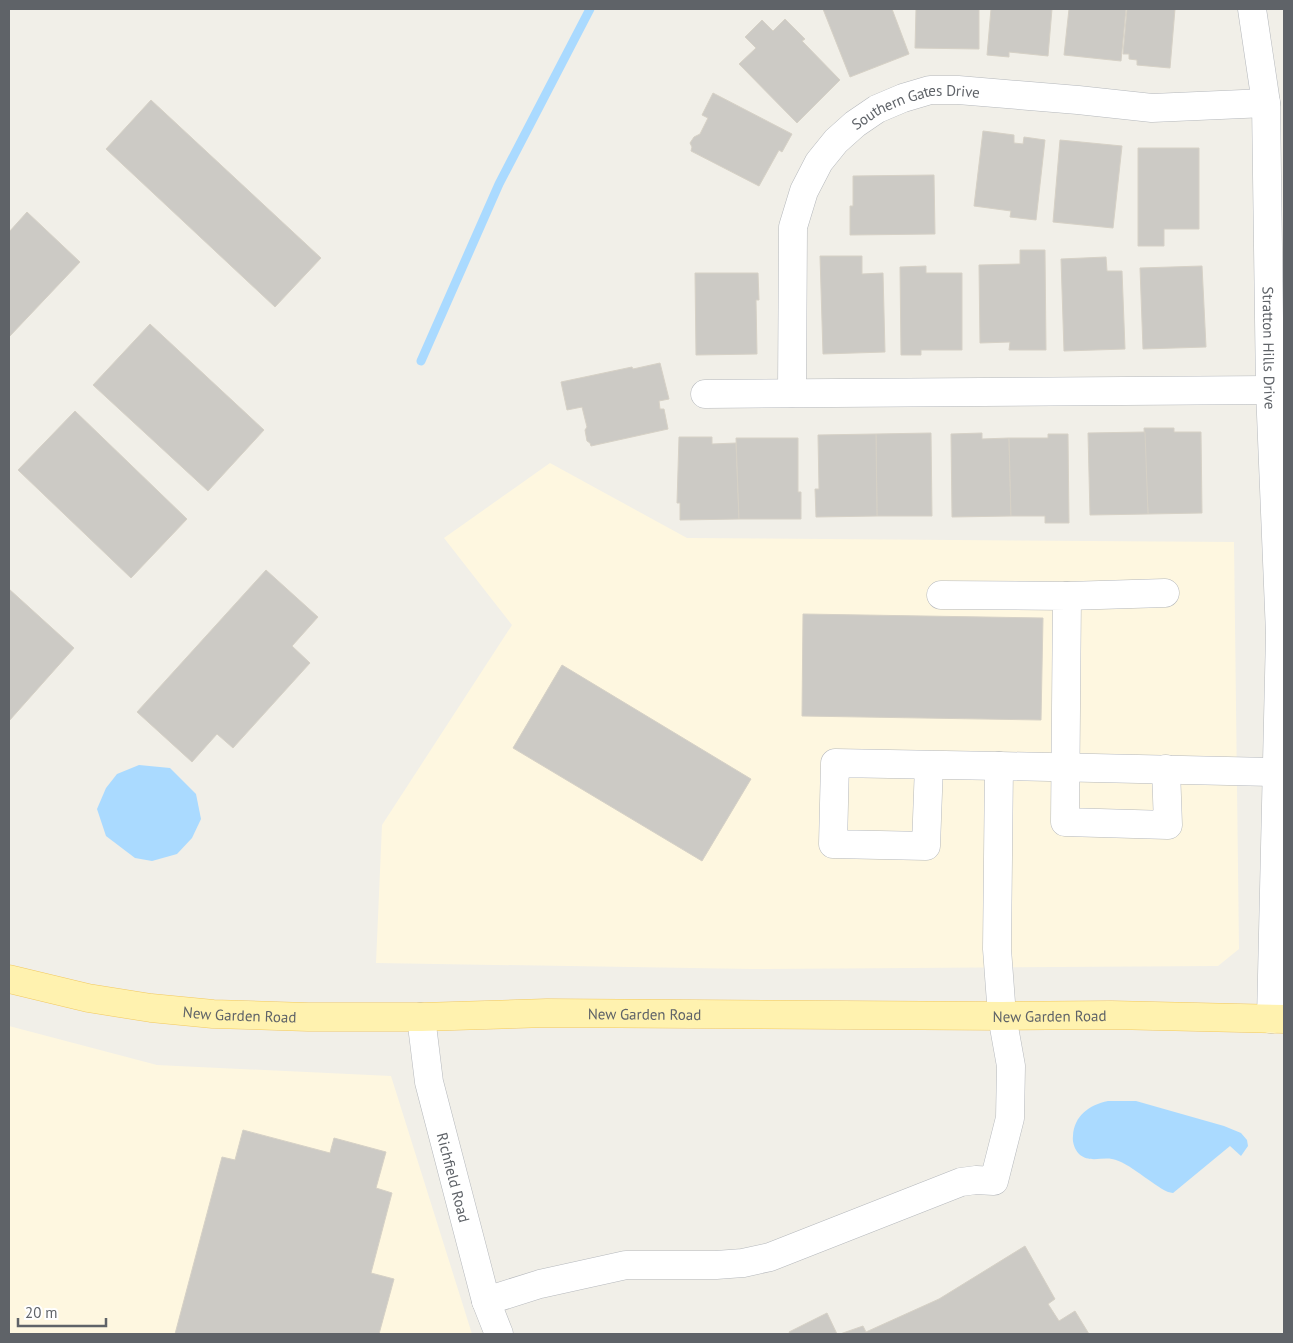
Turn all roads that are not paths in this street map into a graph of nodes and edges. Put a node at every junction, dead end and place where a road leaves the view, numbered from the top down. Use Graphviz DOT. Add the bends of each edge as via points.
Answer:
graph roads {
  1 [pos="1252,9"];
  2 [pos="1266,103"];
  3 [pos="1270,390"];
  4 [pos="792,393"];
  5 [pos="705,394"];
  6 [pos="1165,593"];
  7 [pos="941,595"];
  8 [pos="1066,596"];
  9 [pos="929,765"];
  10 [pos="999,766"];
  11 [pos="1065,768"];
  12 [pos="1166,770"];
  13 [pos="1277,772"];
  14 [pos="9,979"];
  15 [pos="1002,1016"];
  16 [pos="422,1017"];
  17 [pos="1277,1019"];
  18 [pos="486,1301"];
  19 [pos="499,1334"];
  1 -- 2 [label="street, Stratton Hills Drive"];
  2 -- 3 [label="street, Stratton Hills Drive"];
  2 -- 4 [label="street, Southern Gates Drive" via="1152,108 930,90 877,109 836,141 819,162 804,191 793,226"];
  3 -- 4 [label="street"];
  3 -- 13 [label="street, Stratton Hills Drive" via="1280,634"];
  4 -- 5 [label="street"];
  6 -- 8 [label="street"];
  7 -- 8 [label="street"];
  8 -- 11 [label="street"];
  9 -- 9 [label="street" via="834,763 833,844 926,846"];
  9 -- 10 [label="street"];
  10 -- 11 [label="street"];
  10 -- 15 [label="street" via="997,949"];
  11 -- 12 [label="street"];
  11 -- 12 [label="street" via="1065,822 1168,825"];
  12 -- 13 [label="street"];
  13 -- 17 [label="street, Stratton Hills Drive"];
  14 -- 16 [label="main road, New Garden Road" via="88,998 213,1014"];
  15 -- 16 [label="main road, New Garden Road" via="547,1013"];
  15 -- 17 [label="main road, New Garden Road"];
  15 -- 18 [label="street" via="1011,1066 1010,1118 994,1181 961,1182 770,1257 716,1265 626,1265 540,1284"];
  16 -- 18 [label="street, Richfield Road" via="429,1082"];
  18 -- 19 [label="street, Richfield Road"];
}
